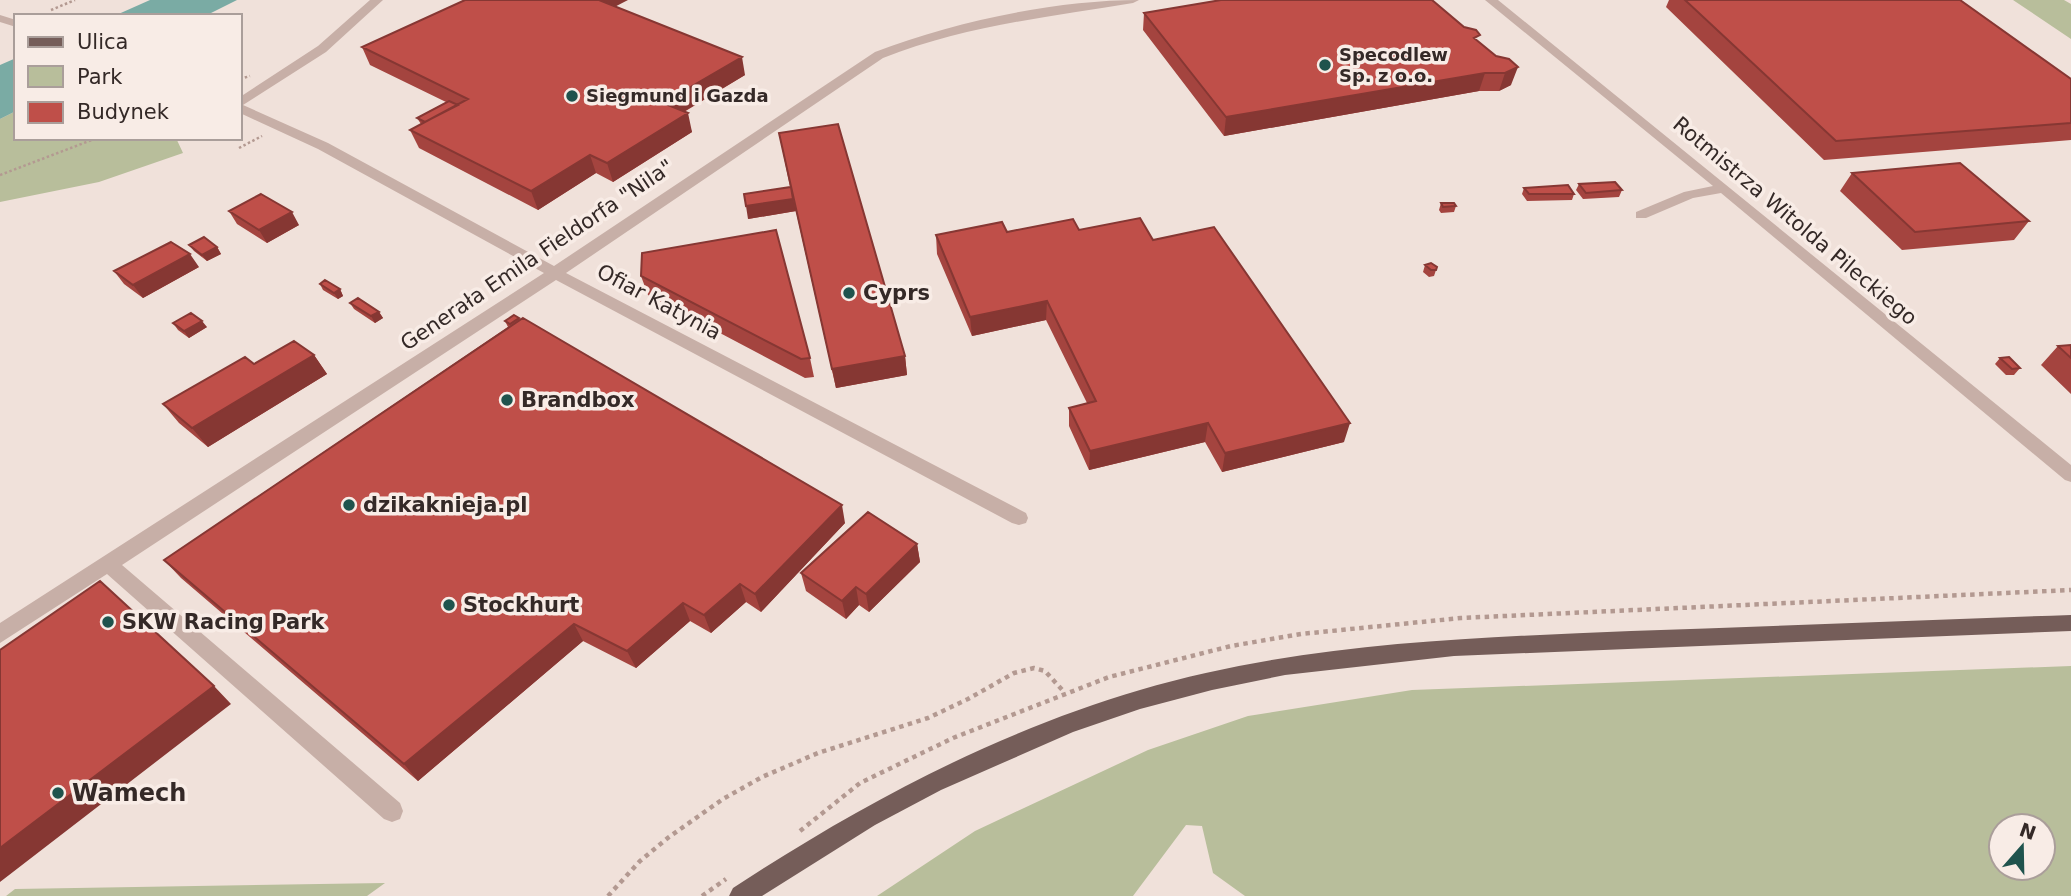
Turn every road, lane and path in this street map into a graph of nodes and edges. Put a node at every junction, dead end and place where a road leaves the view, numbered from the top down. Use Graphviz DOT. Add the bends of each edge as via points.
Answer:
graph roads {
  1 [pos="75,0"];
  2 [pos="377,0"];
  3 [pos="1133,0"];
  4 [pos="1491,0"];
  5 [pos="51,10"];
  6 [pos="242,101"];
  7 [pos="242,109"];
  8 [pos="92,140"];
  9 [pos="0,175"];
  10 [pos="1724,188"];
  11 [pos="1641,215"];
  12 [pos="555,272"];
  13 [pos="2071,475"];
  14 [pos="1019,518"];
  15 [pos="108,564"];
  16 [pos="2071,623"];
  17 [pos="0,634"];
  18 [pos="1065,693"];
  19 [pos="392,811"];
  20 [pos="723,880"];
  21 [pos="608,896"];
  22 [pos="702,896"];
  23 [pos="741,896"];
  1 -- 5 [label="path"];
  2 -- 6 [label="street" via="322,49"];
  3 -- 12 [label="street, Generała Emila Fieldorfa \"Nila\"" via="950,31 879,55"];
  4 -- 10 [label="street, Rotmistrza Witolda Pileckiego"];
  7 -- 12 [label="street, Ofiar Katynia" via="323,146"];
  8 -- 9 [label="path"];
  10 -- 11 [label="street" via="1689,195"];
  10 -- 13 [label="street, Rotmistrza Witolda Pileckiego"];
  12 -- 14 [label="street, Ofiar Katynia"];
  12 -- 15 [label="street, Generała Emila Fieldorfa \"Nila\""];
  15 -- 17 [label="street, Generała Emila Fieldorfa \"Nila\""];
  15 -- 19 [label="street"];
  16 -- 23 [label="main road" via="1454,647 1249,673 1102,712 985,757 893,801"];
  18 -- 21 [label="path" via="1053,677 1021,668 925,719 802,759 740,789 702,814 650,851"];
  20 -- 22 [label="path"];
}
